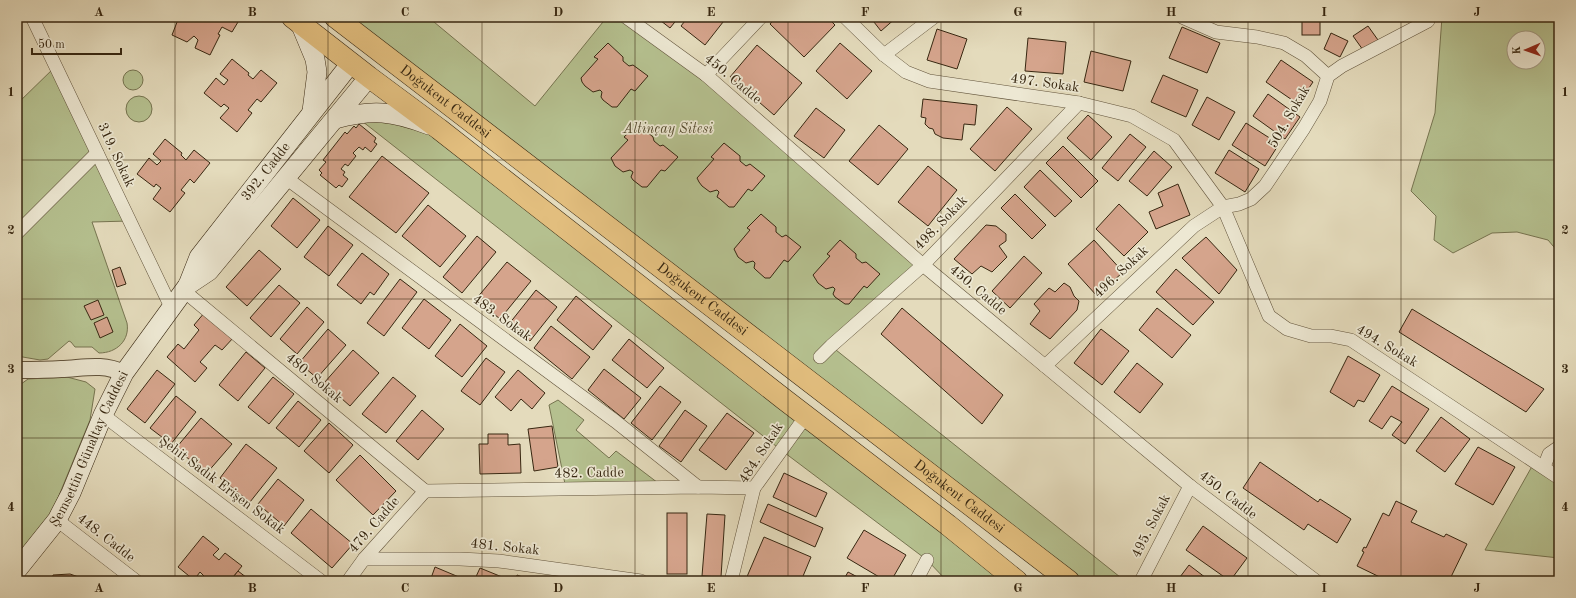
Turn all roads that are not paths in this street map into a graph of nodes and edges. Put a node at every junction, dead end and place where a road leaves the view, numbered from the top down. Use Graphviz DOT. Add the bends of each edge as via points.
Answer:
graph roads {
  1 [pos="32,17"];
  2 [pos="335,17"];
  3 [pos="626,17"];
  4 [pos="761,17"];
  5 [pos="845,17"];
  6 [pos="934,17"];
  7 [pos="1182,17"];
  8 [pos="296,20"];
  9 [pos="1428,21"];
  10 [pos="366,41"];
  11 [pos="884,55"];
  12 [pos="385,56"];
  13 [pos="351,63"];
  14 [pos="706,75"];
  15 [pos="1328,76"];
  16 [pos="369,78"];
  17 [pos="1079,103"];
  18 [pos="312,112"];
  19 [pos="335,119"];
  20 [pos="439,129"];
  21 [pos="97,153"];
  22 [pos="286,178"];
  23 [pos="1222,207"];
  24 [pos="17,234"];
  25 [pos="923,265"];
  26 [pos="186,288"];
  27 [pos="171,307"];
  28 [pos="820,357"];
  29 [pos="1045,366"];
  30 [pos="17,370"];
  31 [pos="124,373"];
  32 [pos="103,415"];
  33 [pos="806,416"];
  34 [pos="1559,446"];
  35 [pos="1544,467"];
  36 [pos="1559,478"];
  37 [pos="1190,486"];
  38 [pos="698,487"];
  39 [pos="754,488"];
  40 [pos="425,490"];
  41 [pos="57,520"];
  42 [pos="364,559"];
  43 [pos="927,560"];
  44 [pos="17,570"];
  45 [pos="136,581"];
  46 [pos="321,581"];
  47 [pos="348,581"];
  48 [pos="641,581"];
  49 [pos="731,581"];
  50 [pos="916,581"];
  51 [pos="1018,581"];
  52 [pos="1069,581"];
  53 [pos="1141,581"];
  54 [pos="1316,581"];
  1 -- 21 [label="street, 319. Sokak"];
  2 -- 10 [label="main road, Doğukent Caddesi"];
  3 -- 14 [label="street, 450. Cadde"];
  4 -- 14 [label="street"];
  5 -- 11 [label="street, 497. Sokak"];
  6 -- 11 [label="street"];
  7 -- 15 [label="street" via="1216,32 1284,43 1306,56"];
  8 -- 13 [label="main road, Doğukent Caddesi"];
  8 -- 18 [label="main road" via="311,47 317,72"];
  9 -- 15 [label="street, 504. Sokak" via="1342,66"];
  10 -- 12 [label="main road, Doğukent Caddesi"];
  10 -- 13 [label="main road"];
  11 -- 17 [label="street, 497. Sokak" via="906,72 929,82"];
  12 -- 16 [label="main road"];
  12 -- 52 [label="main road, Doğukent Caddesi"];
  13 -- 16 [label="main road, Doğukent Caddesi"];
  13 -- 18 [label="main road, 392. Cadde"];
  14 -- 25 [label="street, 450. Cadde"];
  15 -- 23 [label="street, 504. Sokak" via="1320,101 1265,186 1251,199"];
  16 -- 19 [label="main road, 392. Cadde"];
  16 -- 20 [label="main road, Doğukent Caddesi"];
  17 -- 23 [label="street, 497. Sokak" via="1132,116 1174,140"];
  17 -- 25 [label="street, 498. Sokak"];
  18 -- 26 [label="main road, 392. Cadde" via="199,257"];
  19 -- 20 [label="main road" via="364,113 391,114 405,116"];
  19 -- 22 [label="main road, 392. Cadde"];
  20 -- 33 [label="main road, Doğukent Caddesi"];
  21 -- 24 [label="street"];
  21 -- 27 [label="street, 319. Sokak"];
  22 -- 26 [label="main road, 392. Cadde" via="209,271"];
  22 -- 38 [label="street, 483. Sokak" via="615,421"];
  23 -- 29 [label="street, 496. Sokak" via="1194,226"];
  23 -- 35 [label="street, 494. Sokak" via="1269,316 1287,329 1311,336 1351,340"];
  25 -- 28 [label="street, 498. Sokak"];
  25 -- 29 [label="street, 450. Cadde"];
  26 -- 27 [label="main road, 392. Cadde"];
  26 -- 40 [label="street, 480. Sokak"];
  27 -- 31 [label="main road, 392. Cadde"];
  29 -- 37 [label="street, 450. Cadde"];
  30 -- 31 [label="street, Şemsettin Günaltay Caddesi" via="101,366"];
  31 -- 32 [label="main road, Şemsettin Günaltay Caddesi"];
  32 -- 41 [label="main road, Şemsettin Günaltay Caddesi" via="71,494"];
  32 -- 46 [label="street, Şehit Sadık Erişen Sokak"];
  33 -- 39 [label="street, 484. Sokak"];
  33 -- 51 [label="main road, Doğukent Caddesi"];
  34 -- 35 [label="street" via="1549,454"];
  35 -- 36 [label="street, 494. Sokak"];
  37 -- 53 [label="street, 495. Sokak"];
  37 -- 54 [label="street, 450. Cadde"];
  38 -- 39 [label="street, 482. Cadde"];
  38 -- 40 [label="street, 482. Cadde"];
  39 -- 49 [label="street, 484. Sokak"];
  40 -- 42 [label="street, 479. Cadde"];
  41 -- 44 [label="main road, Şemsettin Günaltay Caddesi"];
  41 -- 45 [label="street, 448. Cadde"];
  42 -- 47 [label="street, 479. Cadde"];
  42 -- 48 [label="street, 481. Sokak" via="499,561"];
  43 -- 50 [label="street"];
}
